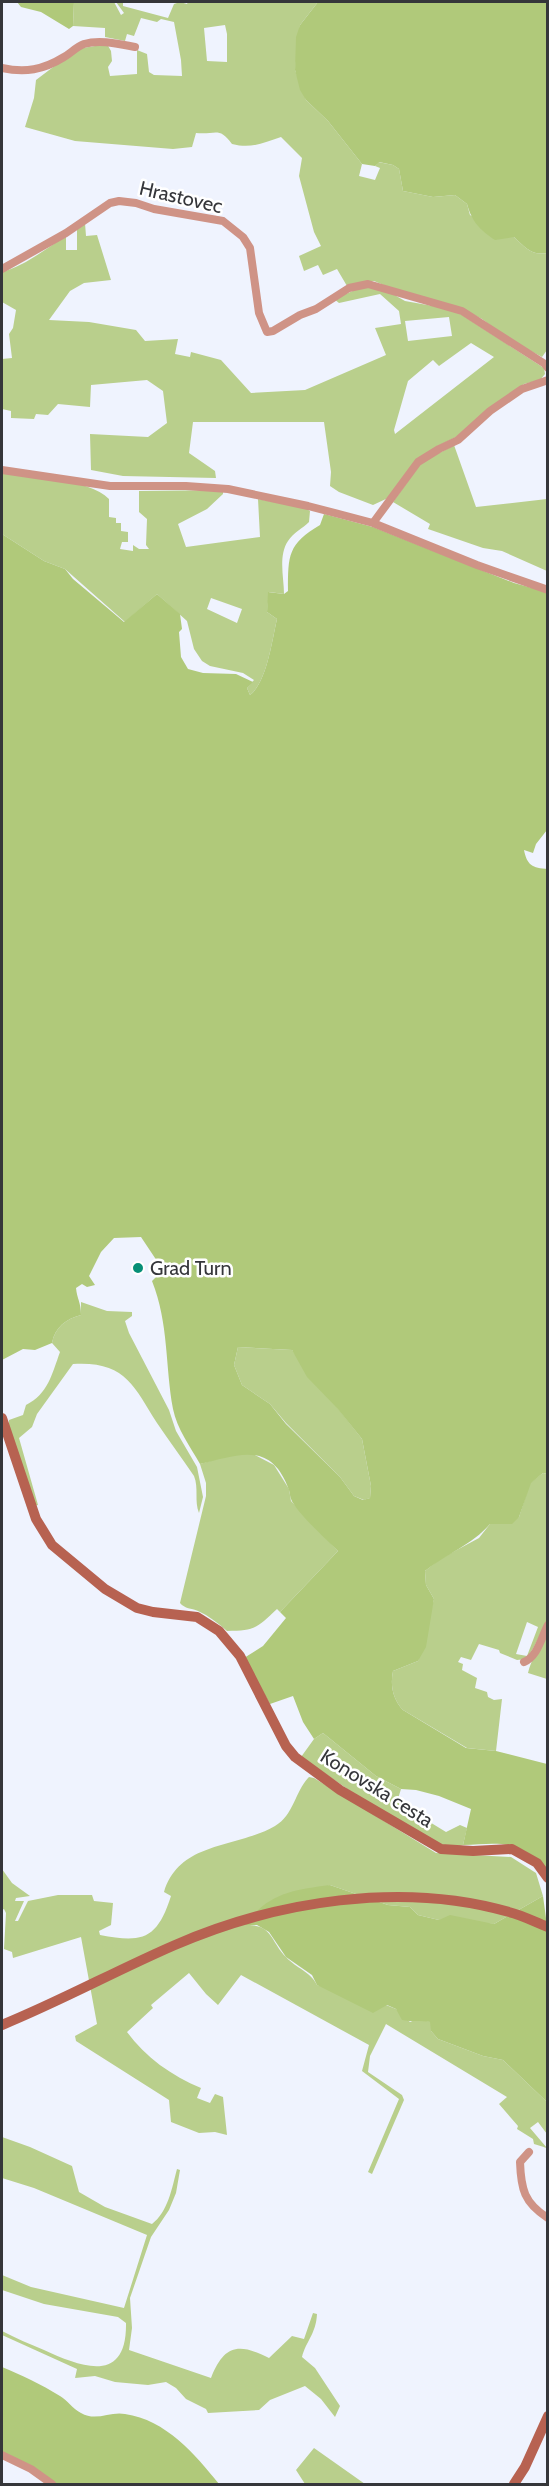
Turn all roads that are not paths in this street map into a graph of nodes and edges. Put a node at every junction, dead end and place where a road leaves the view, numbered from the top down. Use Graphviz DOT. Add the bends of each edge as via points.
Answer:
graph roads {
  1 [pos="135,47"];
  2 [pos="2,68"];
  3 [pos="2,269"];
  4 [pos="548,368"];
  5 [pos="548,380"];
  6 [pos="2,470"];
  7 [pos="373,523"];
  8 [pos="548,590"];
  9 [pos="2,1418"];
  10 [pos="548,1625"];
  11 [pos="524,1662"];
  12 [pos="548,1878"];
  13 [pos="548,1927"];
  14 [pos="2,2025"];
  15 [pos="529,2152"];
  16 [pos="548,2218"];
  17 [pos="548,2416"];
  18 [pos="545,2430"];
  19 [pos="2,2455"];
  20 [pos="52,2484"];
  21 [pos="514,2484"];
  1 -- 2 [label="street" via="96,42 82,45 38,70"];
  3 -- 4 [label="street, Hrastovec" via="110,203 136,203 223,221 243,237 250,248 259,313 267,332 349,288 368,284 462,311"];
  5 -- 7 [label="street" via="522,389 458,440 418,462"];
  6 -- 7 [label="street" via="110,486 228,489"];
  7 -- 8 [label="street"];
  9 -- 12 [label="street, Konovska cesta" via="36,1519 52,1545 105,1589 137,1608 197,1617 219,1631 240,1656 286,1746 296,1757 340,1790 441,1849 512,1849 537,1863"];
  10 -- 11 [label="street" via="534,1654"];
  13 -- 14 [label="street" via="510,1912 438,1900 384,1897 329,1901 248,1919 176,1944"];
  15 -- 16 [label="street" via="520,2162 521,2184 530,2205"];
  17 -- 18 [label="street"];
  18 -- 21 [label="street"];
  19 -- 20 [label="street"];
}
